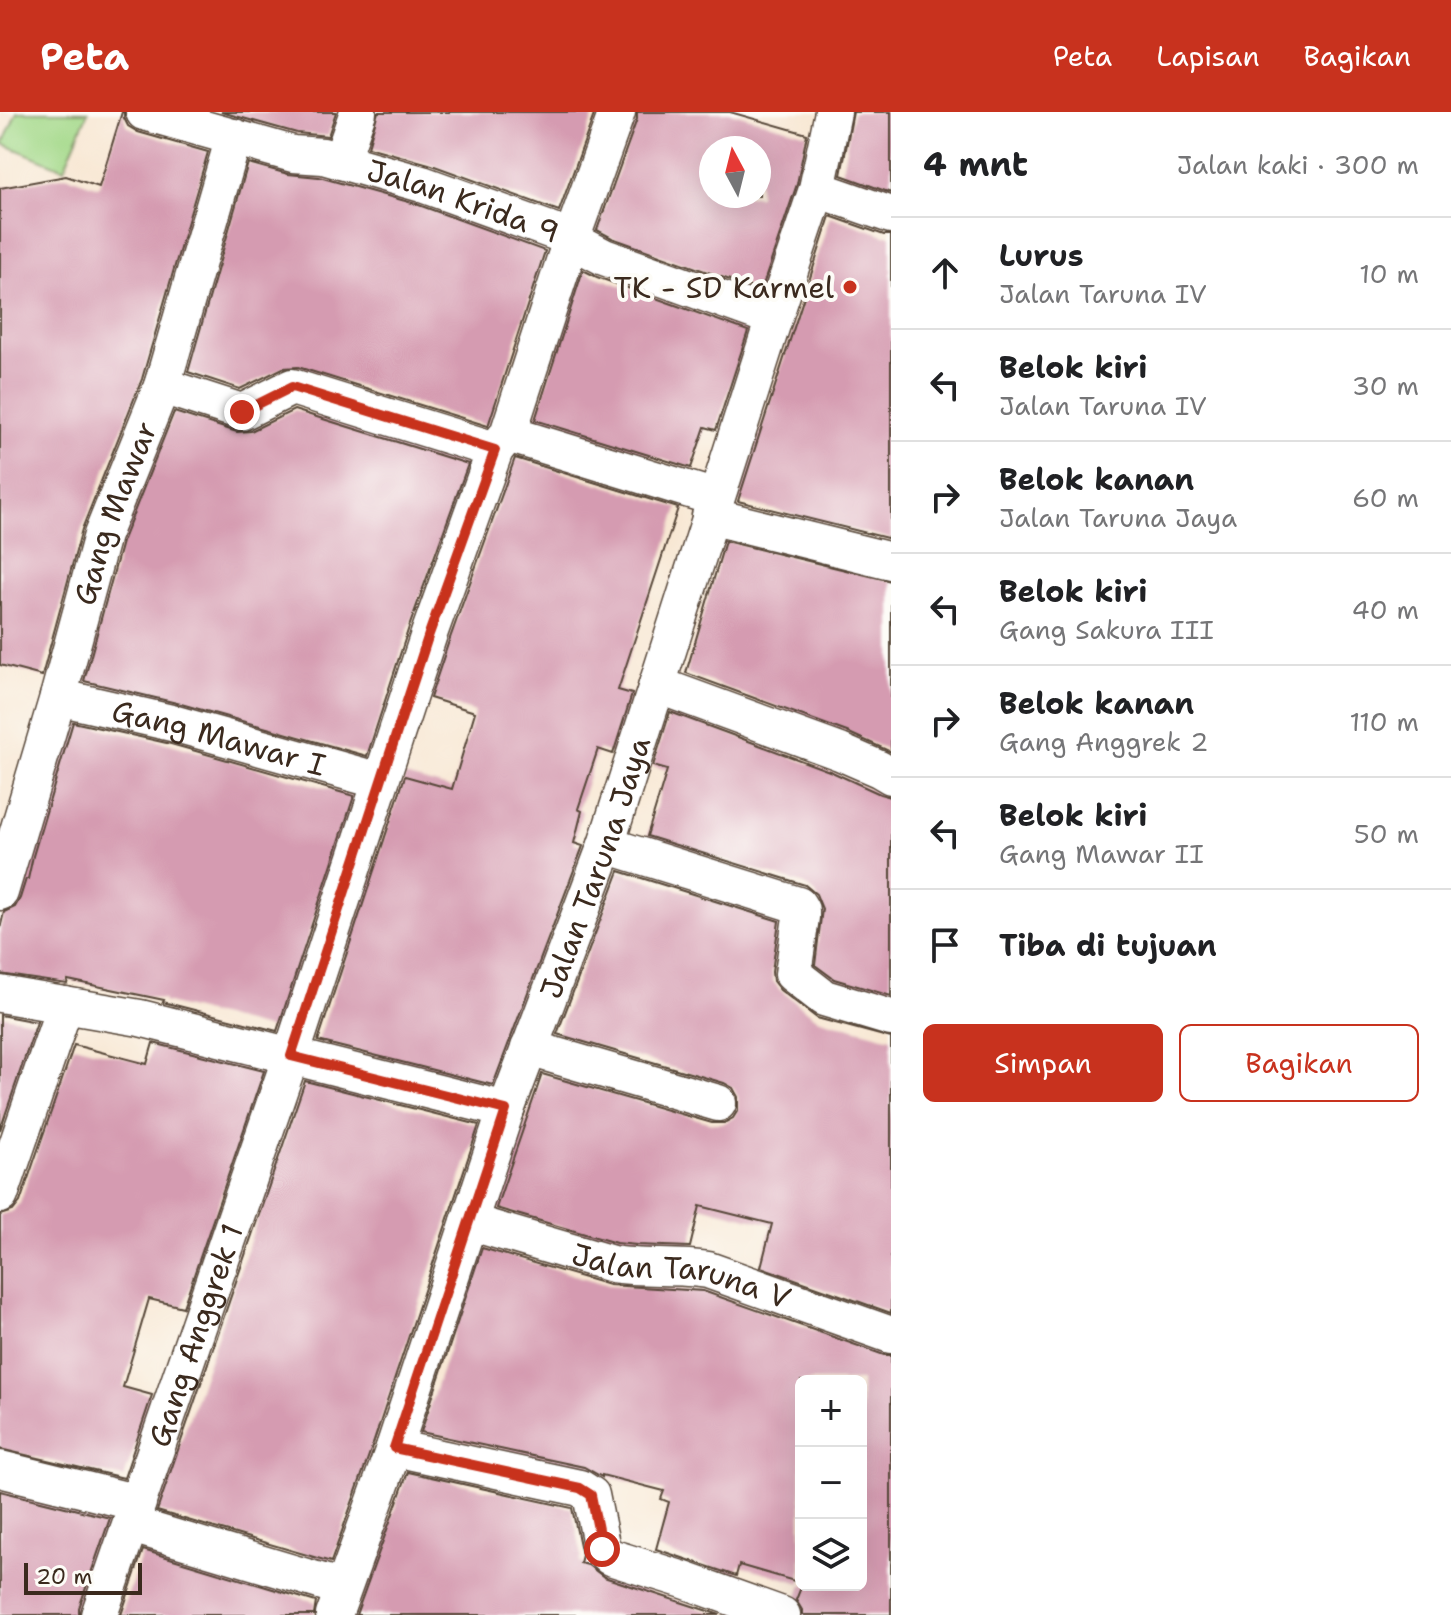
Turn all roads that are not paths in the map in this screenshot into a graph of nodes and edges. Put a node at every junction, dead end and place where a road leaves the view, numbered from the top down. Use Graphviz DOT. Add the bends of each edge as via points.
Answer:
graph roads {
  1 [pos="144,112"];
  2 [pos="358,112"];
  3 [pos="617,112"];
  4 [pos="824,114"];
  5 [pos="234,137"];
  6 [pos="341,161"];
  7 [pos="817,189"];
  8 [pos="891,215"];
  9 [pos="571,240"];
  10 [pos="762,313"];
  11 [pos="162,386"];
  12 [pos="501,442"];
  13 [pos="706,499"];
  14 [pos="891,561"];
  15 [pos="657,685"];
  16 [pos="58,697"];
  17 [pos="891,776"];
  18 [pos="380,781"];
  19 [pos="606,845"];
  20 [pos="0,892"];
  21 [pos="0,994"];
  22 [pos="65,1005"];
  23 [pos="891,1018"];
  24 [pos="529,1048"];
  25 [pos="291,1056"];
  26 [pos="718,1103"];
  27 [pos="506,1110"];
  28 [pos="0,1195"];
  29 [pos="469,1222"];
  30 [pos="891,1335"];
  31 [pos="394,1448"];
  32 [pos="0,1469"];
  33 [pos="135,1514"];
  34 [pos="338,1602"];
  35 [pos="99,1615"];
  36 [pos="782,1615"];
  1 -- 5 [label="street, Jalan Krida 9"];
  2 -- 6 [label="street"];
  3 -- 9 [label="street, Gang Anggrek 1"];
  4 -- 7 [label="street, Jalan Taruna Jaya"];
  5 -- 6 [label="street, Jalan Krida 9"];
  5 -- 11 [label="street, Gang Mawar"];
  6 -- 9 [label="street, Jalan Krida 9" via="422,184"];
  7 -- 8 [label="street"];
  7 -- 10 [label="street, Jalan Taruna Jaya"];
  9 -- 10 [label="street, Jalan Krida 9" via="604,257"];
  9 -- 12 [label="street, Gang Anggrek 1"];
  10 -- 13 [label="street, Jalan Taruna Jaya"];
  11 -- 12 [label="street" via="242,412 292,387"];
  11 -- 16 [label="street, Gang Mawar" via="102,535"];
  12 -- 13 [label="street"];
  12 -- 18 [label="street, Gang Anggrek 1"];
  13 -- 14 [label="street"];
  13 -- 15 [label="street, Jalan Taruna Jaya"];
  15 -- 17 [label="street"];
  15 -- 19 [label="street, Jalan Taruna Jaya"];
  16 -- 18 [label="street, Gang Mawar I"];
  16 -- 20 [label="street, Gang Mawar"];
  18 -- 25 [label="street, Gang Anggrek 1"];
  19 -- 23 [label="street" via="798,905 793,974 824,998"];
  19 -- 24 [label="street, Jalan Taruna Jaya"];
  21 -- 22 [label="street"];
  22 -- 25 [label="street"];
  22 -- 28 [label="street"];
  24 -- 26 [label="street"];
  24 -- 27 [label="street, Jalan Taruna Jaya"];
  25 -- 27 [label="street"];
  25 -- 33 [label="street, Gang Anggrek 1"];
  27 -- 29 [label="street, Jalan Taruna Jaya"];
  29 -- 30 [label="street, Jalan Taruna V" via="612,1264 708,1270"];
  29 -- 31 [label="street, Jalan Taruna Jaya"];
  31 -- 34 [label="street, Jalan Taruna Jaya"];
  31 -- 36 [label="street" via="580,1488 591,1495 602,1549 610,1557"];
  32 -- 33 [label="street"];
  33 -- 34 [label="street"];
  33 -- 35 [label="street, Gang Anggrek 1"];
}
